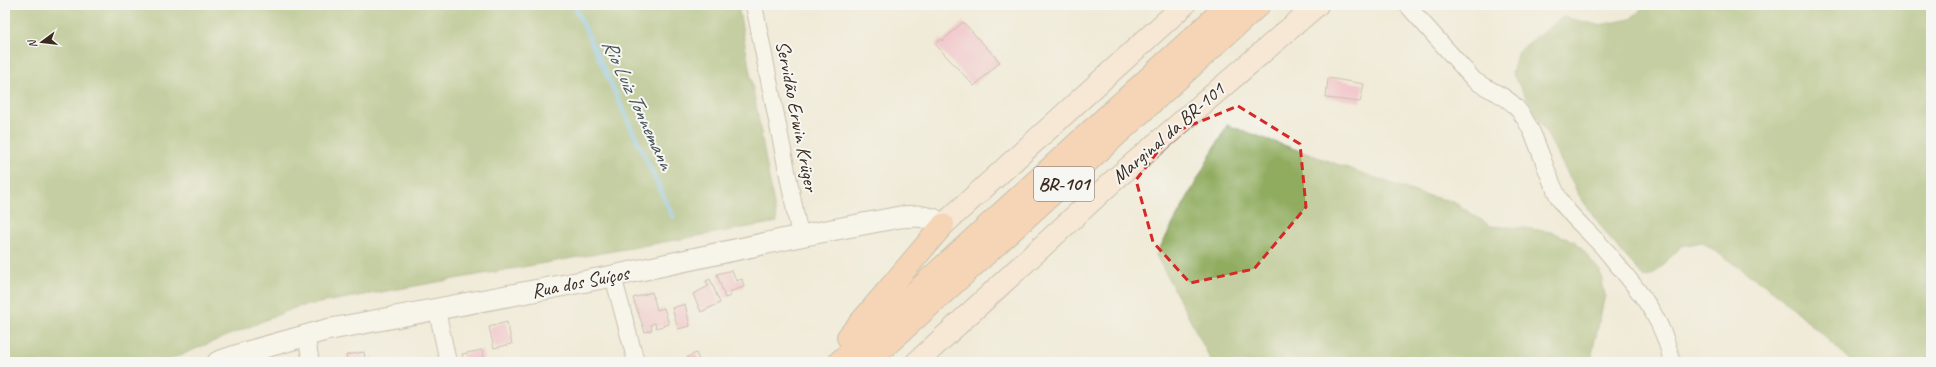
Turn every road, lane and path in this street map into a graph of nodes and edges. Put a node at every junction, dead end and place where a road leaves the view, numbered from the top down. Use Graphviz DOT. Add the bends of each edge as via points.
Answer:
graph roads {
  1 [pos="754,5"];
  2 [pos="1184,5"];
  3 [pos="1228,5"];
  4 [pos="1259,5"];
  5 [pos="1317,5"];
  6 [pos="1407,5"];
  7 [pos="943,225"];
  8 [pos="800,236"];
  9 [pos="613,276"];
  10 [pos="437,310"];
  11 [pos="306,334"];
  12 [pos="218,362"];
  13 [pos="312,362"];
  14 [pos="448,362"];
  15 [pos="636,362"];
  16 [pos="827,362"];
  17 [pos="839,362"];
  18 [pos="868,362"];
  19 [pos="917,362"];
  20 [pos="1672,362"];
  1 -- 8 [label="street, Servidão Erwin Krüger"];
  2 -- 7 [label="main road"];
  3 -- 17 [label="highway, BR-101"];
  4 -- 18 [label="highway, BR-101"];
  5 -- 19 [label="main road, Marginal da BR-101" via="1112,182"];
  6 -- 20 [label="street" via="1474,80 1486,89 1505,96 1530,125 1560,200 1642,296 1668,342"];
  7 -- 8 [label="street, Rua dos Suíços" via="926,217 900,217"];
  7 -- 16 [label="highway"];
  8 -- 9 [label="street, Rua dos Suíços"];
  9 -- 10 [label="street, Rua dos Suíços"];
  9 -- 15 [label="street"];
  10 -- 11 [label="street, Rua dos Suíços"];
  10 -- 14 [label="street"];
  11 -- 12 [label="street, Rua dos Suíços"];
  11 -- 13 [label="street"];
}
